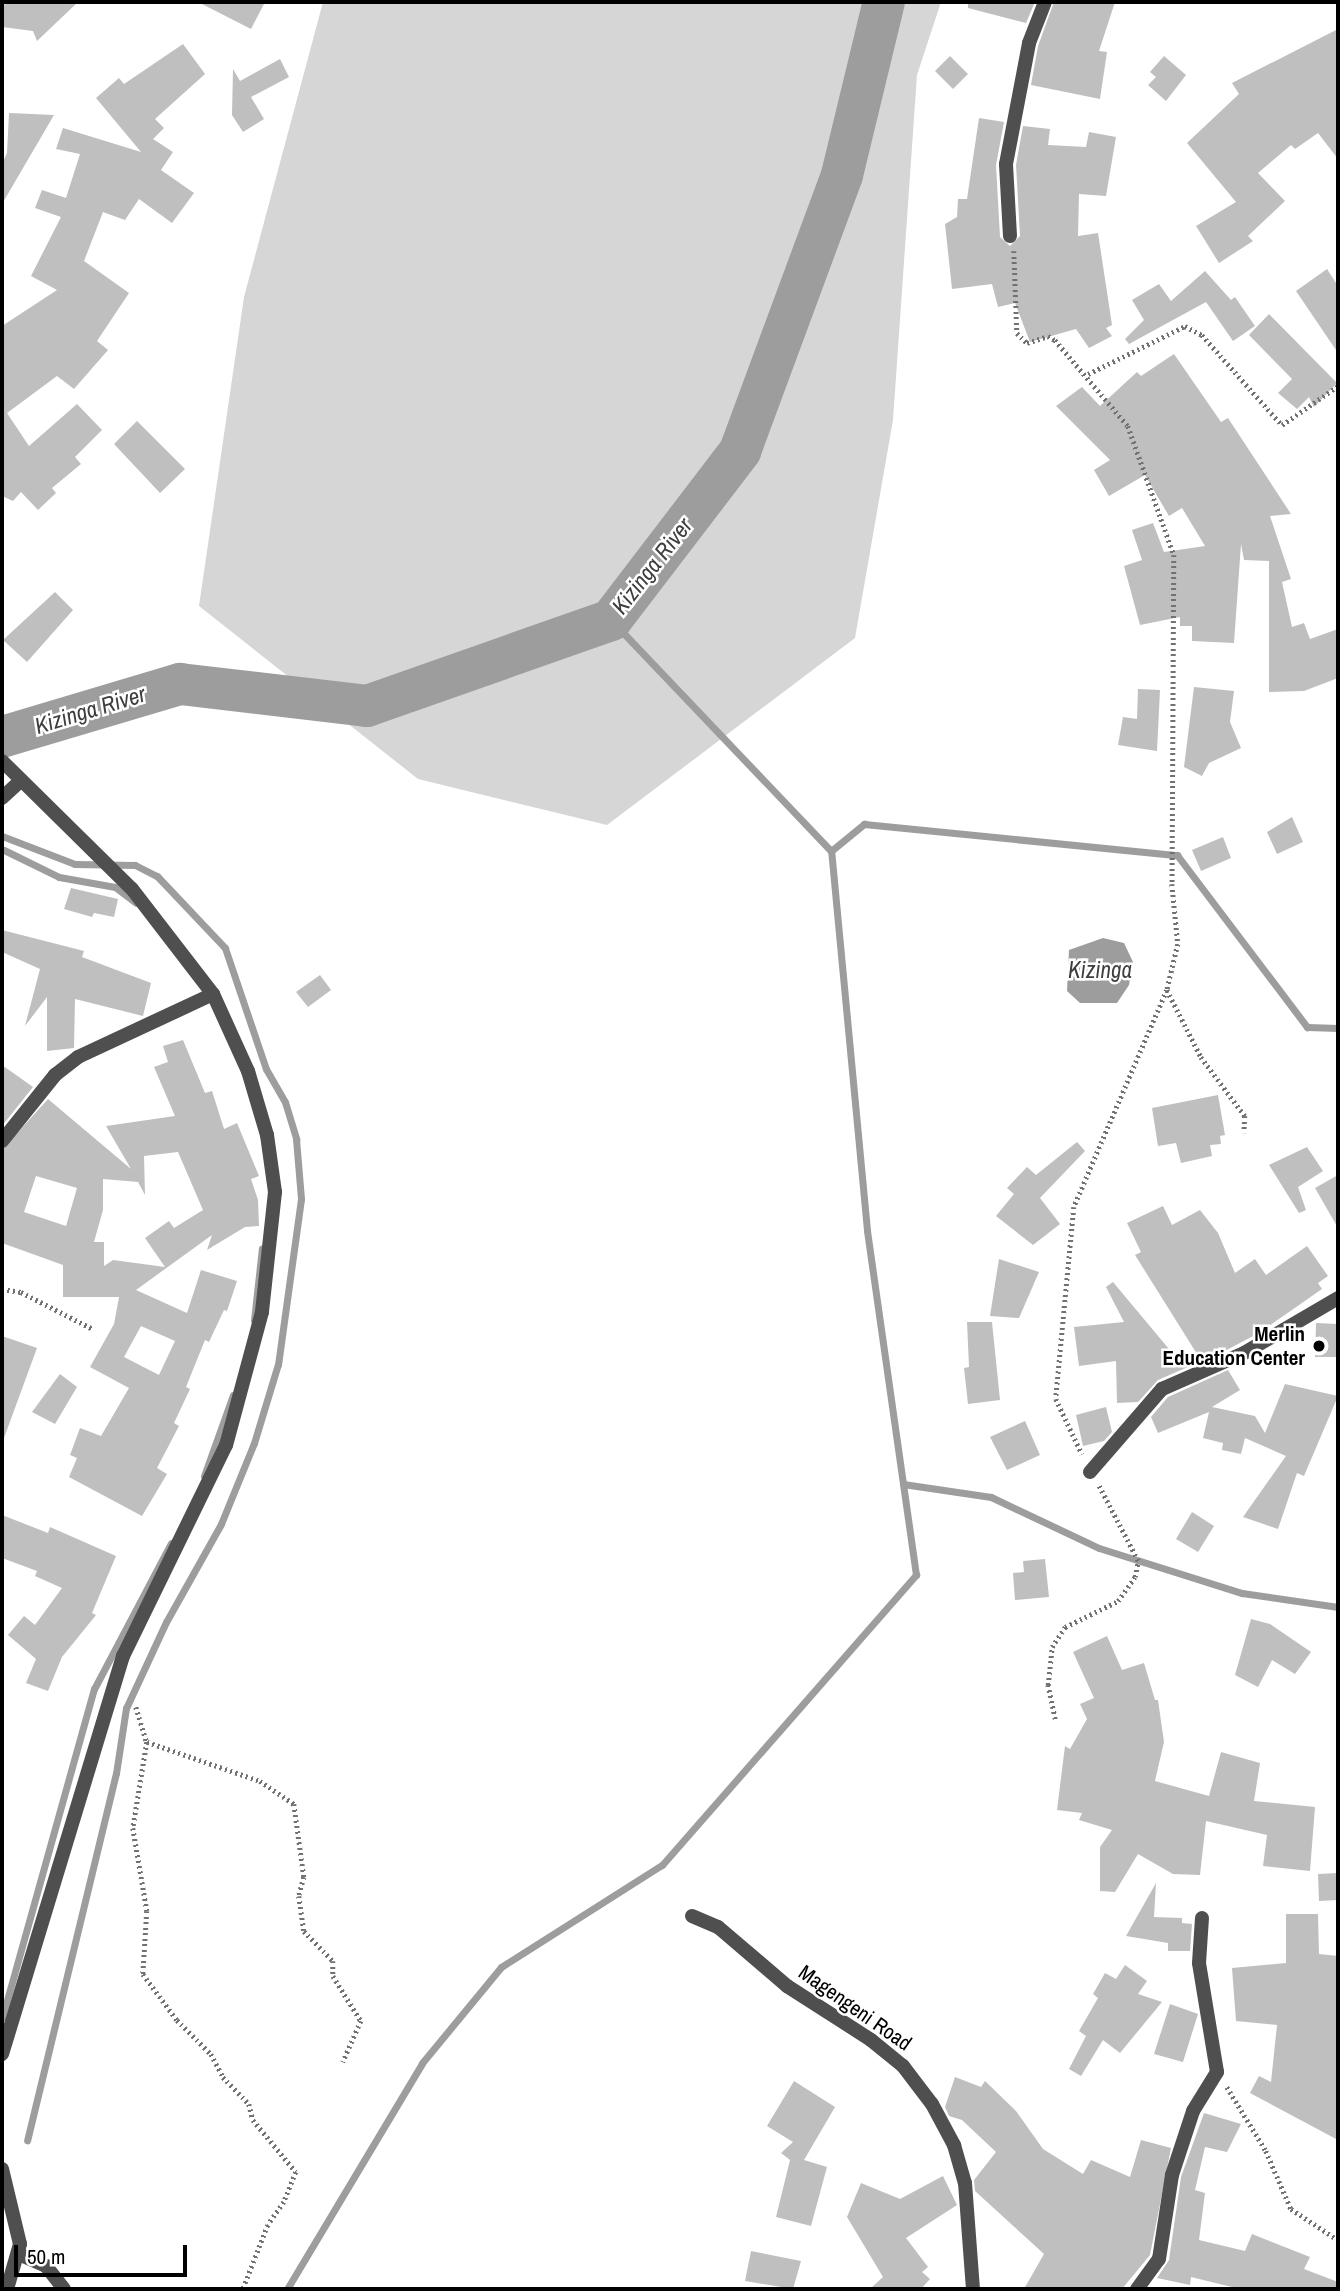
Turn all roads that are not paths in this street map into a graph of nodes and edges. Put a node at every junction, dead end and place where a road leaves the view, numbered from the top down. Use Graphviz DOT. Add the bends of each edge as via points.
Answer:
graph roads {
  1 [pos="1045,2"];
  2 [pos="1010,236"];
  3 [pos="2,761"];
  4 [pos="17,777"];
  5 [pos="2,798"];
  6 [pos="213,994"];
  7 [pos="2,1141"];
  8 [pos="1338,1298"];
  9 [pos="1090,1472"];
  10 [pos="692,1916"];
  11 [pos="1202,1918"];
  12 [pos="2,2054"];
  13 [pos="2,2169"];
  14 [pos="19,2253"];
  15 [pos="7,2289"];
  16 [pos="64,2289"];
  17 [pos="972,2289"];
  18 [pos="1137,2289"];
  1 -- 2 [label="street" via="1029,43 1006,164"];
  3 -- 4 [label="street"];
  4 -- 5 [label="street"];
  4 -- 6 [label="street" via="132,889"];
  6 -- 7 [label="street" via="78,1058 55,1075"];
  6 -- 12 [label="street" via="248,1070 267,1135 275,1192 262,1312 226,1445 122,1656"];
  8 -- 9 [label="street" via="1244,1353 1162,1389"];
  10 -- 17 [label="street, Magengeni Road" via="718,1927 787,1986 904,2066 954,2145 965,2183"];
  11 -- 18 [label="street" via="1199,1963 1217,2071 1193,2111 1172,2175 1159,2259"];
  13 -- 14 [label="street"];
  14 -- 15 [label="street"];
  14 -- 16 [label="street" via="47,2266"];
}
